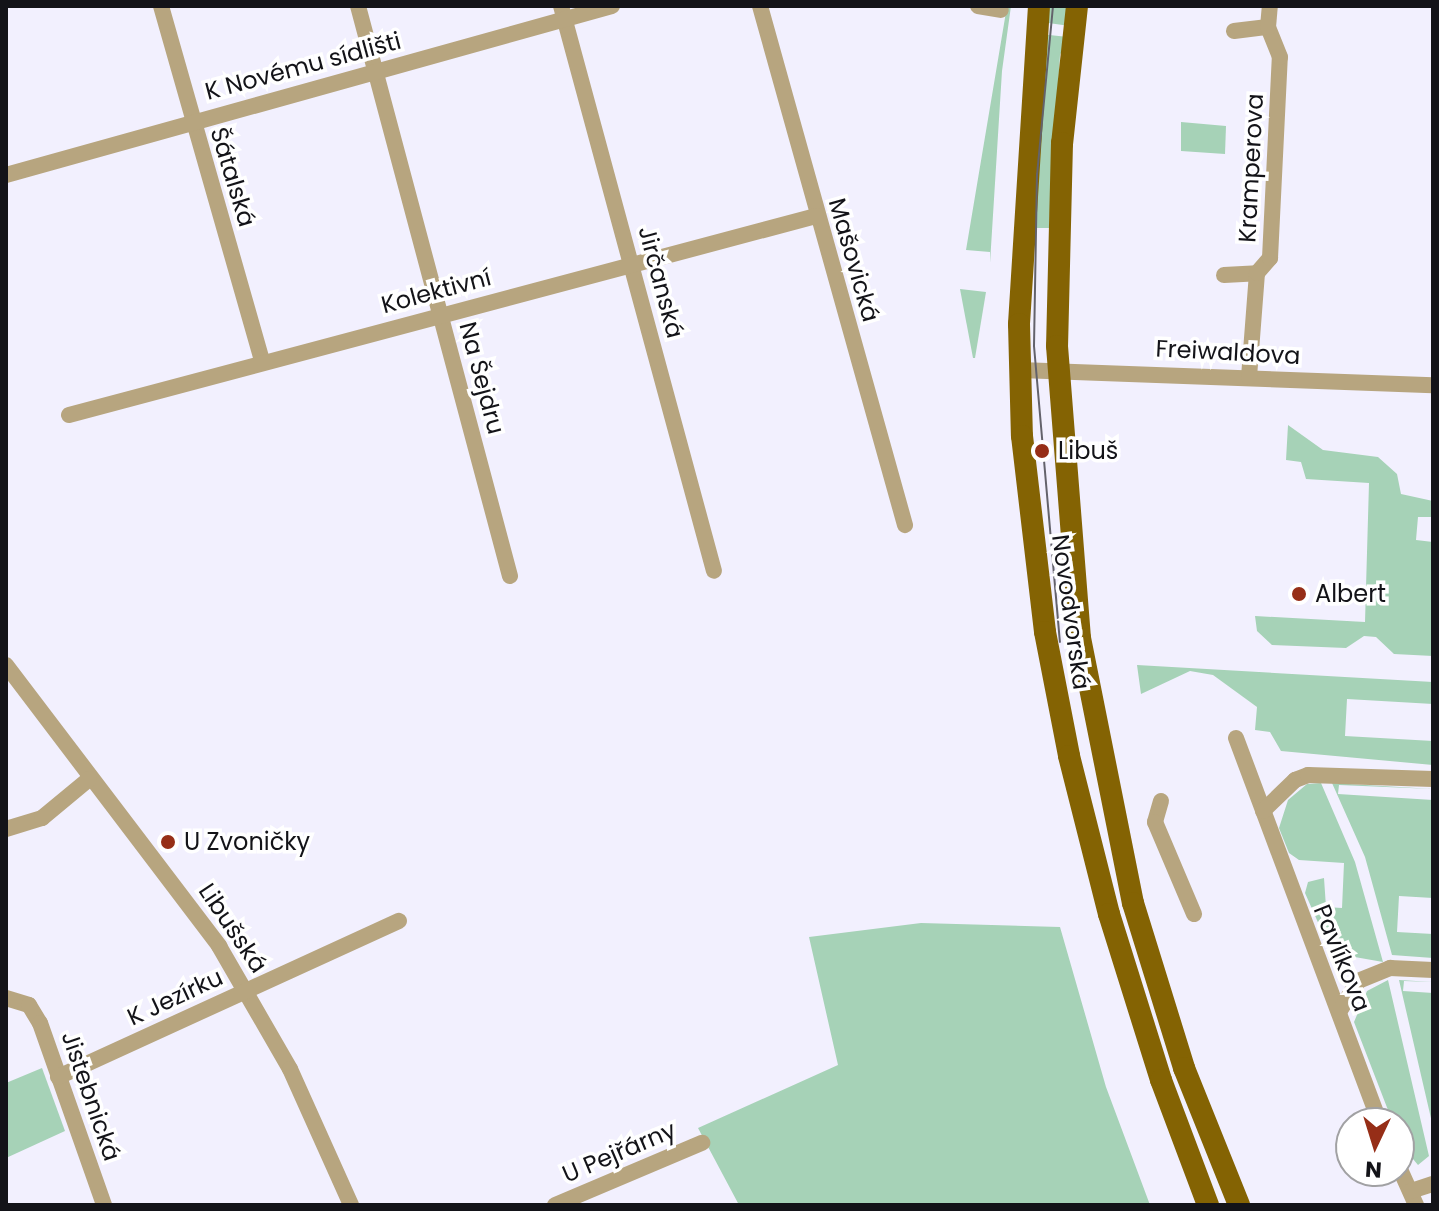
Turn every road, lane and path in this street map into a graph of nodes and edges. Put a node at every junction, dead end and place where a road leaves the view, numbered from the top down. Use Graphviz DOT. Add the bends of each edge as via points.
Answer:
graph roads {
  1 [pos="161,6"];
  2 [pos="358,6"];
  3 [pos="612,6"];
  4 [pos="760,6"];
  5 [pos="978,6"];
  6 [pos="1039,6"];
  7 [pos="1077,6"];
  8 [pos="1270,6"];
  9 [pos="1001,10"];
  10 [pos="563,13"];
  11 [pos="1268,27"];
  12 [pos="1234,31"];
  13 [pos="376,72"];
  14 [pos="192,121"];
  15 [pos="6,175"];
  16 [pos="816,216"];
  17 [pos="631,264"];
  18 [pos="1257,273"];
  19 [pos="1224,275"];
  20 [pos="440,315"];
  21 [pos="262,361"];
  22 [pos="1020,370"];
  23 [pos="1058,370"];
  24 [pos="1249,377"];
  25 [pos="1433,385"];
  26 [pos="69,415"];
  27 [pos="905,525"];
  28 [pos="714,571"];
  29 [pos="510,576"];
  30 [pos="6,665"];
  31 [pos="1236,738"];
  32 [pos="89,779"];
  33 [pos="1433,779"];
  34 [pos="1161,801"];
  35 [pos="1263,811"];
  36 [pos="6,829"];
  37 [pos="1194,914"];
  38 [pos="399,921"];
  39 [pos="1433,970"];
  40 [pos="247,989"];
  41 [pos="6,998"];
  42 [pos="1339,1012"];
  43 [pos="58,1077"];
  44 [pos="1374,1107"];
  45 [pos="702,1143"];
  46 [pos="1433,1184"];
  47 [pos="1413,1198"];
  48 [pos="104,1205"];
  49 [pos="351,1205"];
  50 [pos="555,1205"];
  51 [pos="1208,1205"];
  52 [pos="1239,1205"];
  1 -- 14 [label="street, Šátalská"];
  2 -- 13 [label="street, Na Šejdru"];
  3 -- 10 [label="street, K Novému sídlišti"];
  4 -- 16 [label="street, Mašovická"];
  5 -- 9 [label="street"];
  6 -- 22 [label="main road, Novodvorská" via="1025,163"];
  7 -- 23 [label="main road, Novodvorská" via="1062,143"];
  8 -- 11 [label="street, Kramperova"];
  10 -- 13 [label="street, K Novému sídlišti"];
  10 -- 17 [label="street, Jirčanská"];
  11 -- 12 [label="street"];
  11 -- 18 [label="street, Kramperova" via="1280,57 1270,258"];
  13 -- 14 [label="street, K Novému sídlišti"];
  13 -- 20 [label="street, Na Šejdru"];
  14 -- 15 [label="street, K Novému sídlišti"];
  14 -- 21 [label="street, Šátalská"];
  16 -- 17 [label="street, Kolektivní"];
  16 -- 27 [label="street, Mašovická"];
  17 -- 20 [label="street, Kolektivní"];
  17 -- 28 [label="street, Jirčanská"];
  18 -- 19 [label="street"];
  18 -- 24 [label="street, Kramperova"];
  20 -- 21 [label="street, Kolektivní"];
  20 -- 29 [label="street, Na Šejdru"];
  21 -- 26 [label="street, Kolektivní"];
  22 -- 23 [label="street, Freiwaldova"];
  22 -- 51 [label="main road, Novodvorská" via="1022,436 1045,632 1069,756 1156,1065"];
  23 -- 24 [label="street, Freiwaldova"];
  23 -- 52 [label="main road, Novodvorská" via="1080,638 1107,788 1133,903 1184,1068"];
  24 -- 25 [label="street, Freiwaldova"];
  30 -- 32 [label="street, Libušská"];
  31 -- 35 [label="street, Pavlíkova"];
  32 -- 36 [label="street" via="42,818"];
  32 -- 40 [label="street, Libušská" via="192,908"];
  33 -- 35 [label="street" via="1308,775 1295,780"];
  34 -- 37 [label="street" via="1155,822"];
  35 -- 42 [label="street, Pavlíkova"];
  38 -- 40 [label="street, K Jezírku"];
  39 -- 42 [label="street" via="1390,968 1358,981"];
  40 -- 43 [label="street, K Jezírku"];
  40 -- 49 [label="street, Libušská" via="307,1102"];
  41 -- 43 [label="street, Jistebnická" via="29,1005"];
  42 -- 44 [label="street, Pavlíkova"];
  43 -- 48 [label="street, Jistebnická"];
  45 -- 50 [label="street, U Pejřárny"];
  46 -- 47 [label="street"];
}
